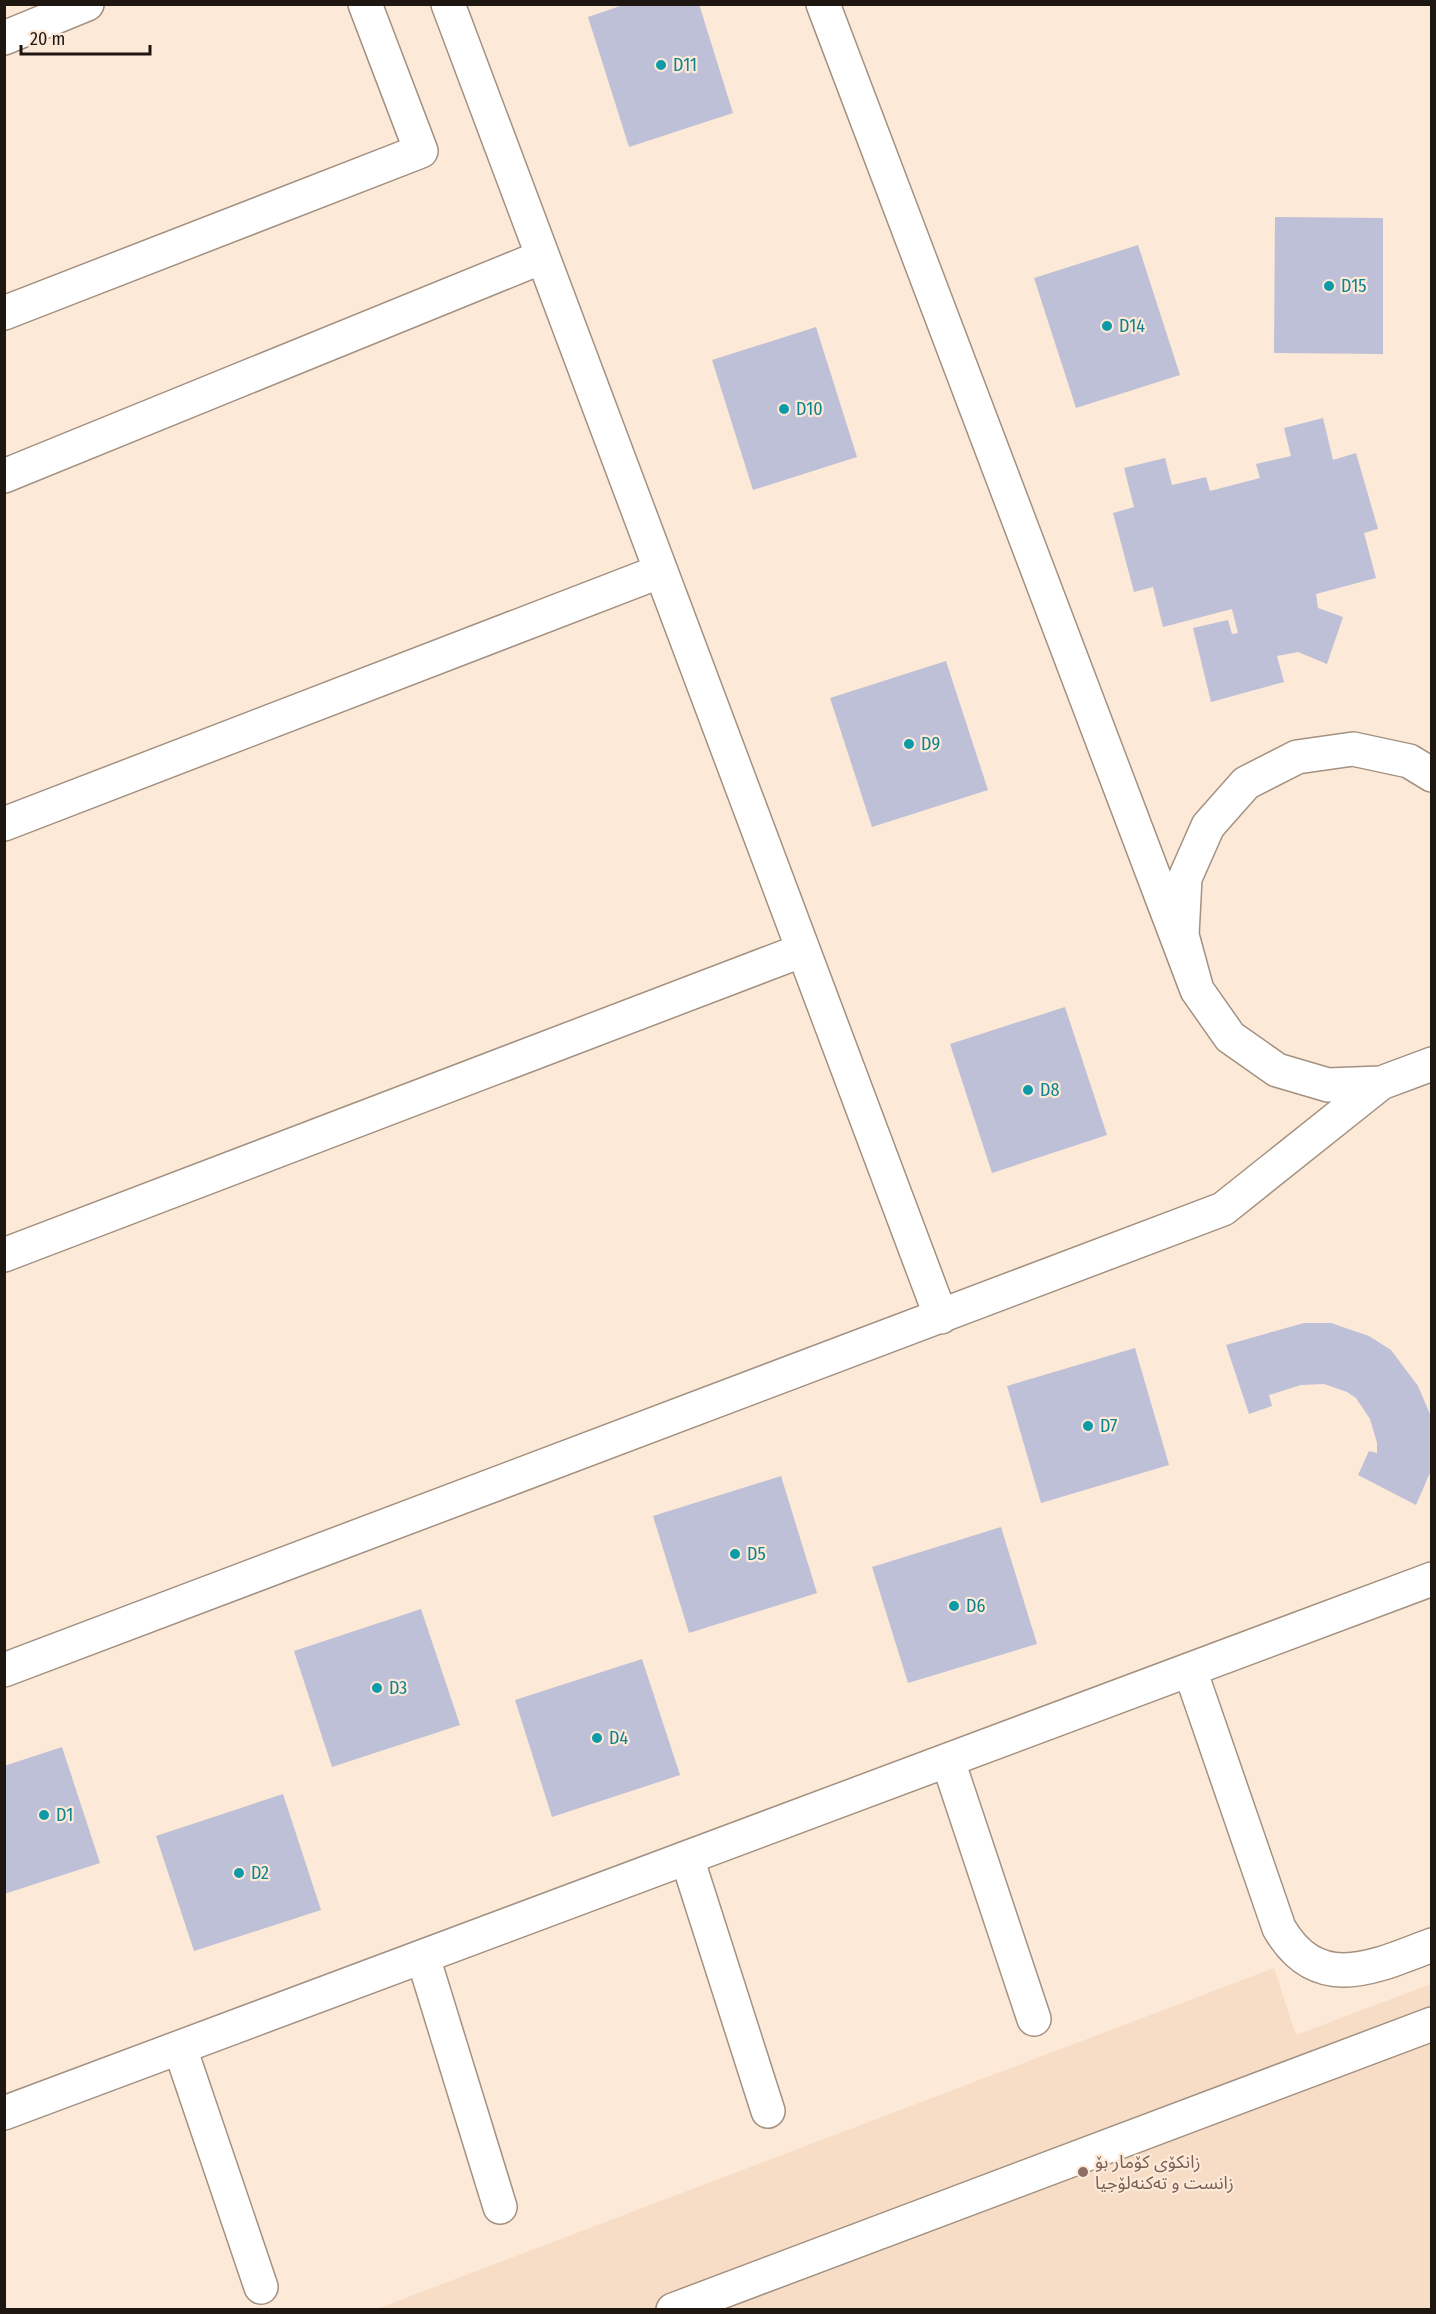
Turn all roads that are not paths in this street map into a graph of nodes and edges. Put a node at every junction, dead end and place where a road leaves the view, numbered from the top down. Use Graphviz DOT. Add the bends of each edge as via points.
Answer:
graph roads {
  1 [pos="87,4"];
  2 [pos="365,4"];
  3 [pos="448,4"];
  4 [pos="823,4"];
  5 [pos="4,38"];
  6 [pos="542,257"];
  7 [pos="4,313"];
  8 [pos="4,476"];
  9 [pos="660,571"];
  10 [pos="1431,775"];
  11 [pos="4,824"];
  12 [pos="803,950"];
  13 [pos="1197,990"];
  14 [pos="1431,1065"];
  15 [pos="1381,1083"];
  16 [pos="4,1255"];
  17 [pos="941,1317"];
  18 [pos="1431,1579"];
  19 [pos="4,1670"];
  20 [pos="1190,1670"];
  21 [pos="948,1761"];
  22 [pos="687,1858"];
  23 [pos="1431,1945"];
  24 [pos="423,1957"];
  25 [pos="1034,2019"];
  26 [pos="1431,2024"];
  27 [pos="180,2048"];
  28 [pos="768,2111"];
  29 [pos="4,2114"];
  30 [pos="500,2207"];
  31 [pos="261,2287"];
  32 [pos="673,2310"];
  1 -- 5 [label="street"];
  2 -- 7 [label="street" via="421,151"];
  3 -- 6 [label="street"];
  4 -- 13 [label="street"];
  6 -- 8 [label="street"];
  6 -- 9 [label="street"];
  9 -- 11 [label="street"];
  9 -- 12 [label="street"];
  10 -- 13 [label="street" via="1409,761 1353,749 1297,757 1246,783 1208,826 1185,878 1182,935"];
  12 -- 16 [label="street"];
  12 -- 17 [label="street"];
  13 -- 15 [label="street" via="1230,1037 1277,1070 1328,1085"];
  14 -- 15 [label="street"];
  15 -- 17 [label="street" via="1223,1209"];
  17 -- 19 [label="street"];
  18 -- 20 [label="street"];
  20 -- 21 [label="street"];
  20 -- 23 [label="street" via="1279,1928 1298,1955 1328,1970 1348,1971"];
  21 -- 22 [label="street"];
  21 -- 25 [label="street"];
  22 -- 24 [label="street"];
  22 -- 28 [label="street"];
  24 -- 27 [label="street"];
  24 -- 30 [label="street"];
  26 -- 32 [label="street"];
  27 -- 29 [label="street"];
  27 -- 31 [label="street"];
}
